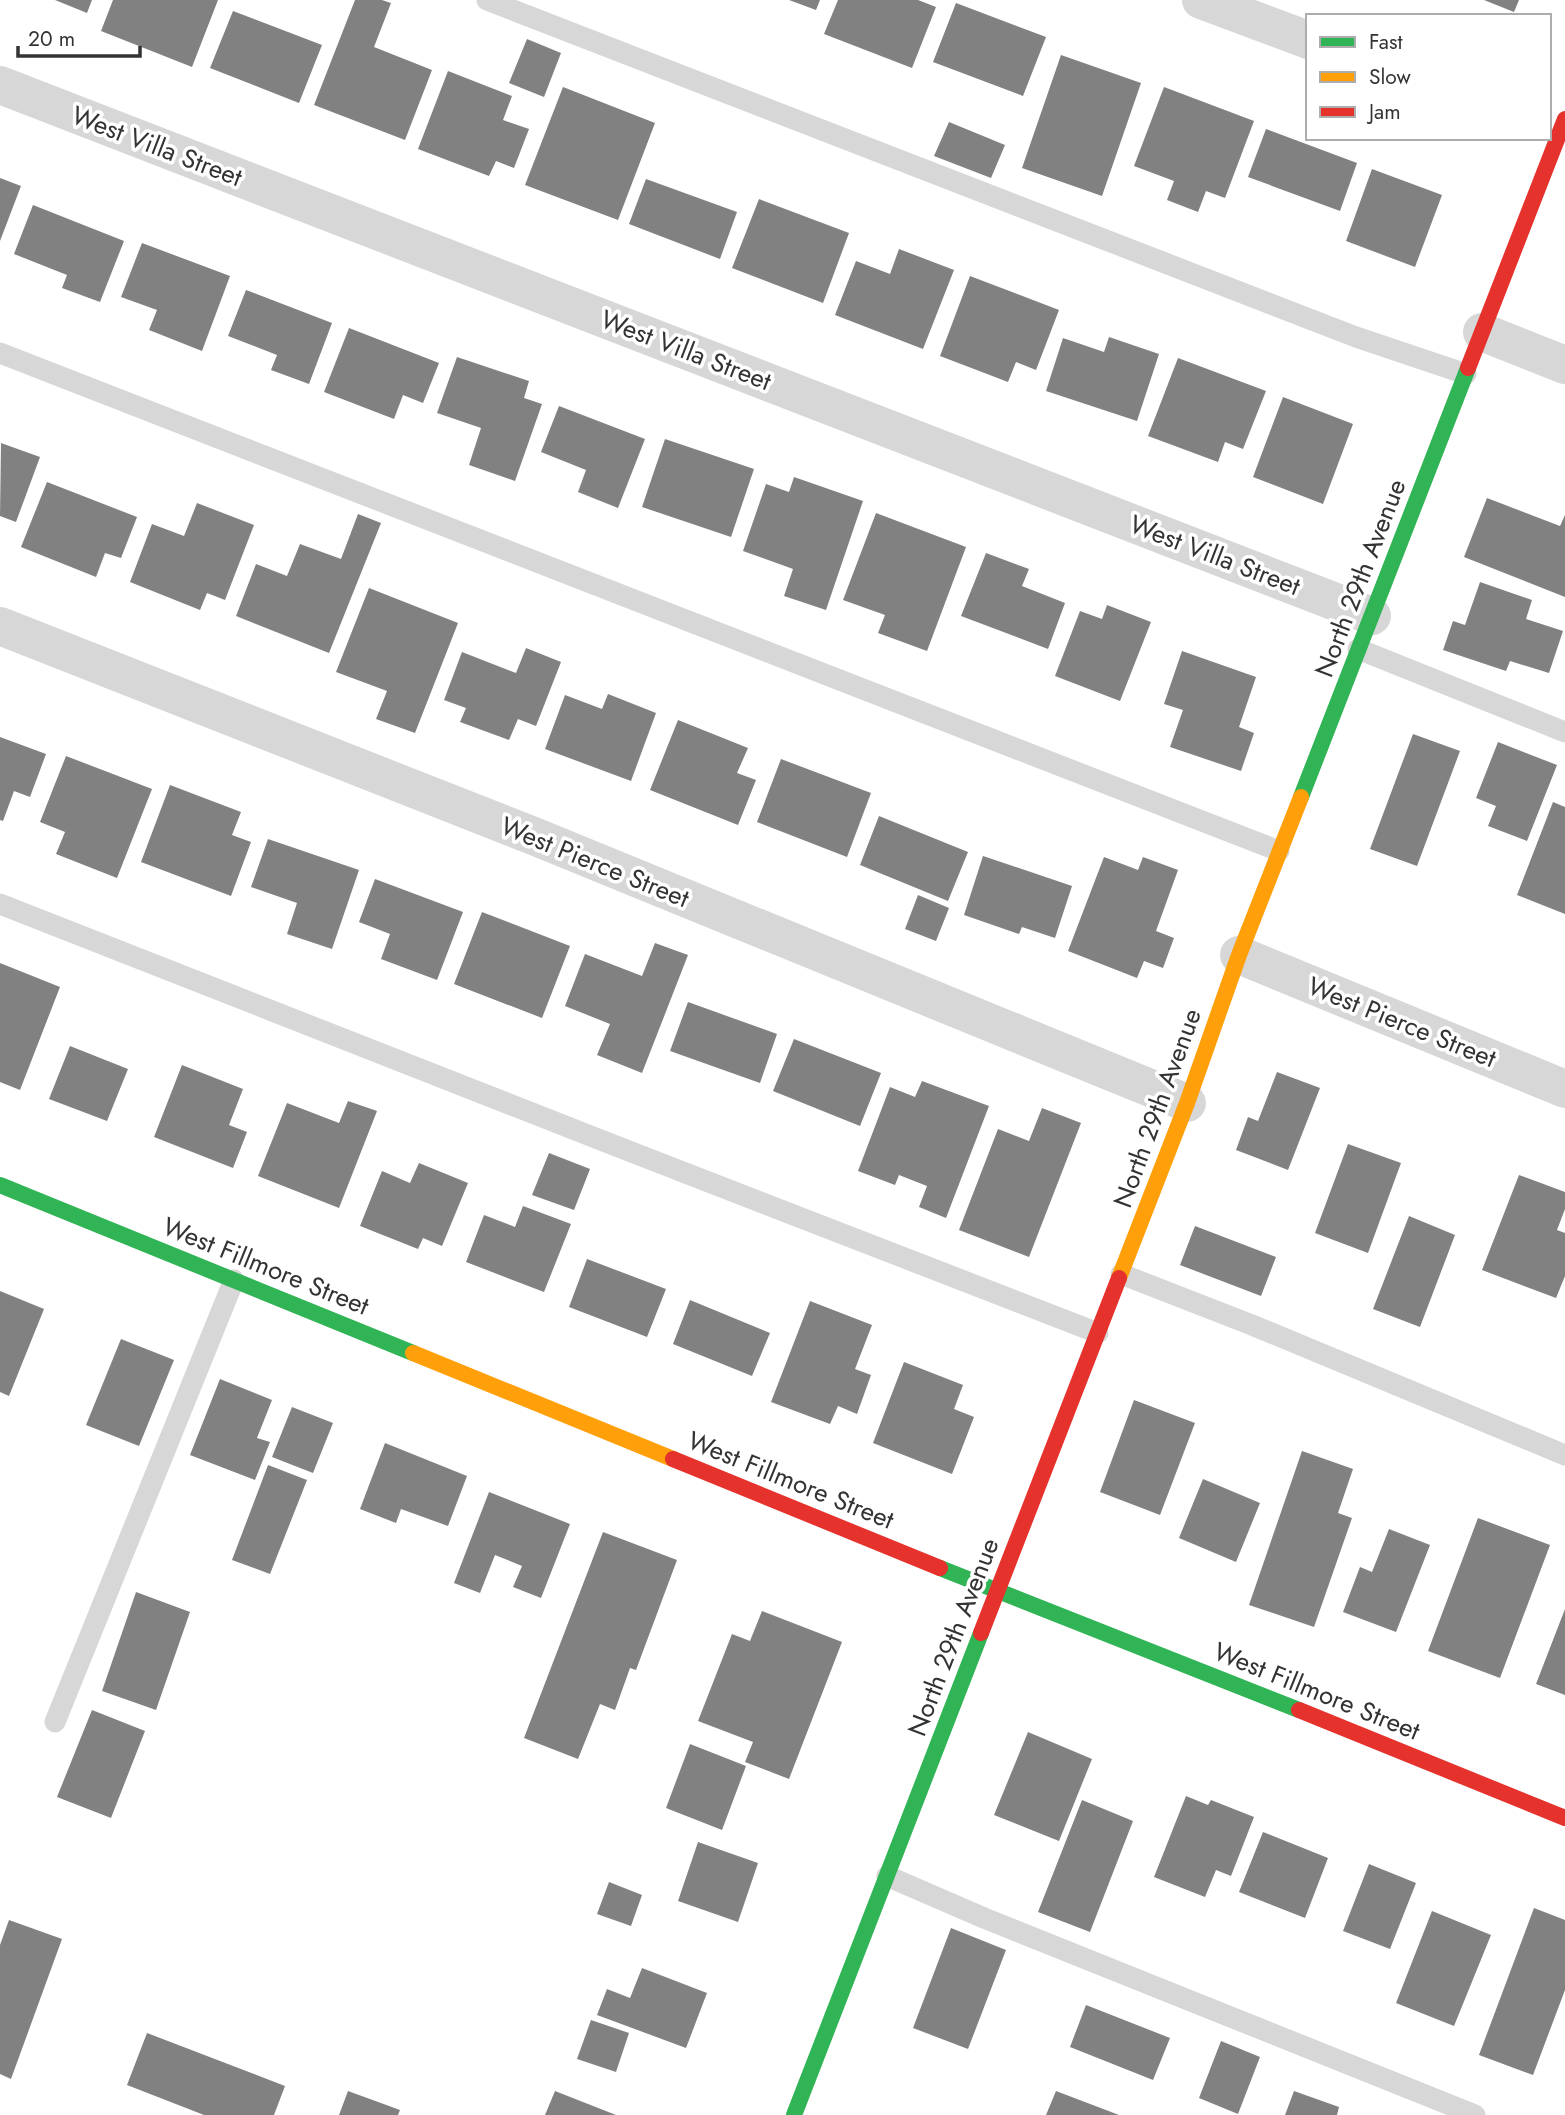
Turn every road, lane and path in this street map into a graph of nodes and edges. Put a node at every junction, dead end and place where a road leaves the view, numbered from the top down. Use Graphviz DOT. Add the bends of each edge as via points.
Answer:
graph roads {
  1 [pos="486,0"];
  2 [pos="1201,0"];
  3 [pos="1306,39"];
  4 [pos="0,85"];
  5 [pos="1558,129"];
  6 [pos="1482,332"];
  7 [pos="0,354"];
  8 [pos="1565,365"];
  9 [pos="1465,374"];
  10 [pos="0,626"];
  11 [pos="1365,633"];
  12 [pos="1565,732"];
  13 [pos="1279,851"];
  14 [pos="0,904"];
  15 [pos="1239,955"];
  16 [pos="1565,1089"];
  17 [pos="1187,1103"];
  18 [pos="0,1185"];
  19 [pos="1121,1274"];
  20 [pos="234,1280"];
  21 [pos="1098,1333"];
  22 [pos="1565,1455"];
  23 [pos="997,1591"];
  24 [pos="55,1722"];
  25 [pos="1565,1818"];
  26 [pos="887,1876"];
  27 [pos="794,2115"];
  28 [pos="1475,2115"];
  1 -- 9 [label="lane" via="1343,332"];
  2 -- 3 [label="street"];
  4 -- 11 [label="street, West Villa Street"];
  5 -- 6 [label="street, North 29th Avenue"];
  6 -- 8 [label="street"];
  6 -- 9 [label="street, North 29th Avenue"];
  7 -- 13 [label="lane"];
  9 -- 11 [label="street, North 29th Avenue"];
  10 -- 17 [label="street, West Pierce Street" via="536,837"];
  11 -- 12 [label="lane"];
  11 -- 13 [label="street, North 29th Avenue"];
  13 -- 15 [label="street, North 29th Avenue"];
  14 -- 21 [label="lane"];
  15 -- 16 [label="street, West Pierce Street"];
  15 -- 17 [label="street, North 29th Avenue"];
  17 -- 19 [label="street, North 29th Avenue"];
  18 -- 20 [label="street, West Fillmore Street"];
  19 -- 21 [label="street, North 29th Avenue"];
  19 -- 22 [label="lane"];
  20 -- 23 [label="street, West Fillmore Street"];
  20 -- 24 [label="lane"];
  21 -- 23 [label="street, North 29th Avenue"];
  23 -- 25 [label="street, West Fillmore Street"];
  23 -- 26 [label="street, North 29th Avenue"];
  26 -- 27 [label="street, North 29th Avenue"];
  26 -- 28 [label="lane"];
}
